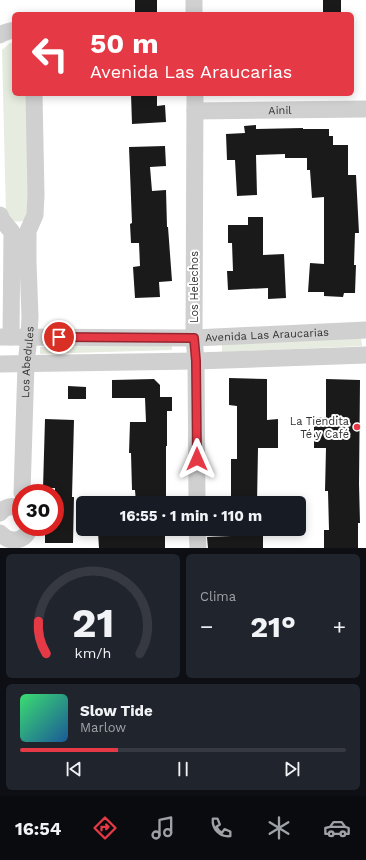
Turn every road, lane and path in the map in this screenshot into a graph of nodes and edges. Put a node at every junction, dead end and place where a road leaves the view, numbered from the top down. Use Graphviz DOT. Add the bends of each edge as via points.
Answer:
graph roads {
  1 [pos="194,0"];
  2 [pos="194,12"];
  3 [pos="12,30"];
  4 [pos="0,36"];
  5 [pos="34,96"];
  6 [pos="195,96"];
  7 [pos="366,109"];
  8 [pos="195,111"];
  9 [pos="0,215"];
  10 [pos="20,231"];
  11 [pos="366,330"];
  12 [pos="6,337"];
  13 [pos="29,337"];
  14 [pos="194,338"];
  15 [pos="366,355"];
  16 [pos="196,361"];
  17 [pos="0,364"];
  18 [pos="26,364"];
  19 [pos="22,484"];
  20 [pos="197,496"];
  21 [pos="12,506"];
  22 [pos="0,513"];
  23 [pos="0,533"];
  24 [pos="25,536"];
  25 [pos="197,536"];
  26 [pos="198,548"];
  1 -- 2 [label="street"];
  3 -- 4 [label="street"];
  5 -- 10 [label="street, Los Abedules" via="35,215"];
  6 -- 8 [label="street, Los Helechos"];
  7 -- 8 [label="street, Ainil"];
  8 -- 14 [label="street, Los Helechos"];
  9 -- 10 [label="street" via="2,220"];
  10 -- 12 [label="street, Los Abedules"];
  10 -- 13 [label="street, Los Abedules" via="28,262"];
  11 -- 14 [label="street, Avenida Las Araucarias"];
  12 -- 13 [label="street, Avenida Las Araucarias"];
  13 -- 14 [label="street, Avenida Las Araucarias"];
  13 -- 18 [label="street, Los Abedules"];
  14 -- 16 [label="street, Los Helechos"];
  15 -- 16 [label="street, Avenida Las Araucarias"];
  16 -- 18 [label="street, Avenida Las Araucarias"];
  16 -- 20 [label="street, Los Helechos"];
  17 -- 18 [label="street, Avenida Las Araucarias"];
  18 -- 19 [label="street, Los Abedules"];
  21 -- 22 [label="street"];
  23 -- 24 [label="street" via="7,539 16,540"];
  25 -- 26 [label="street"];
}
